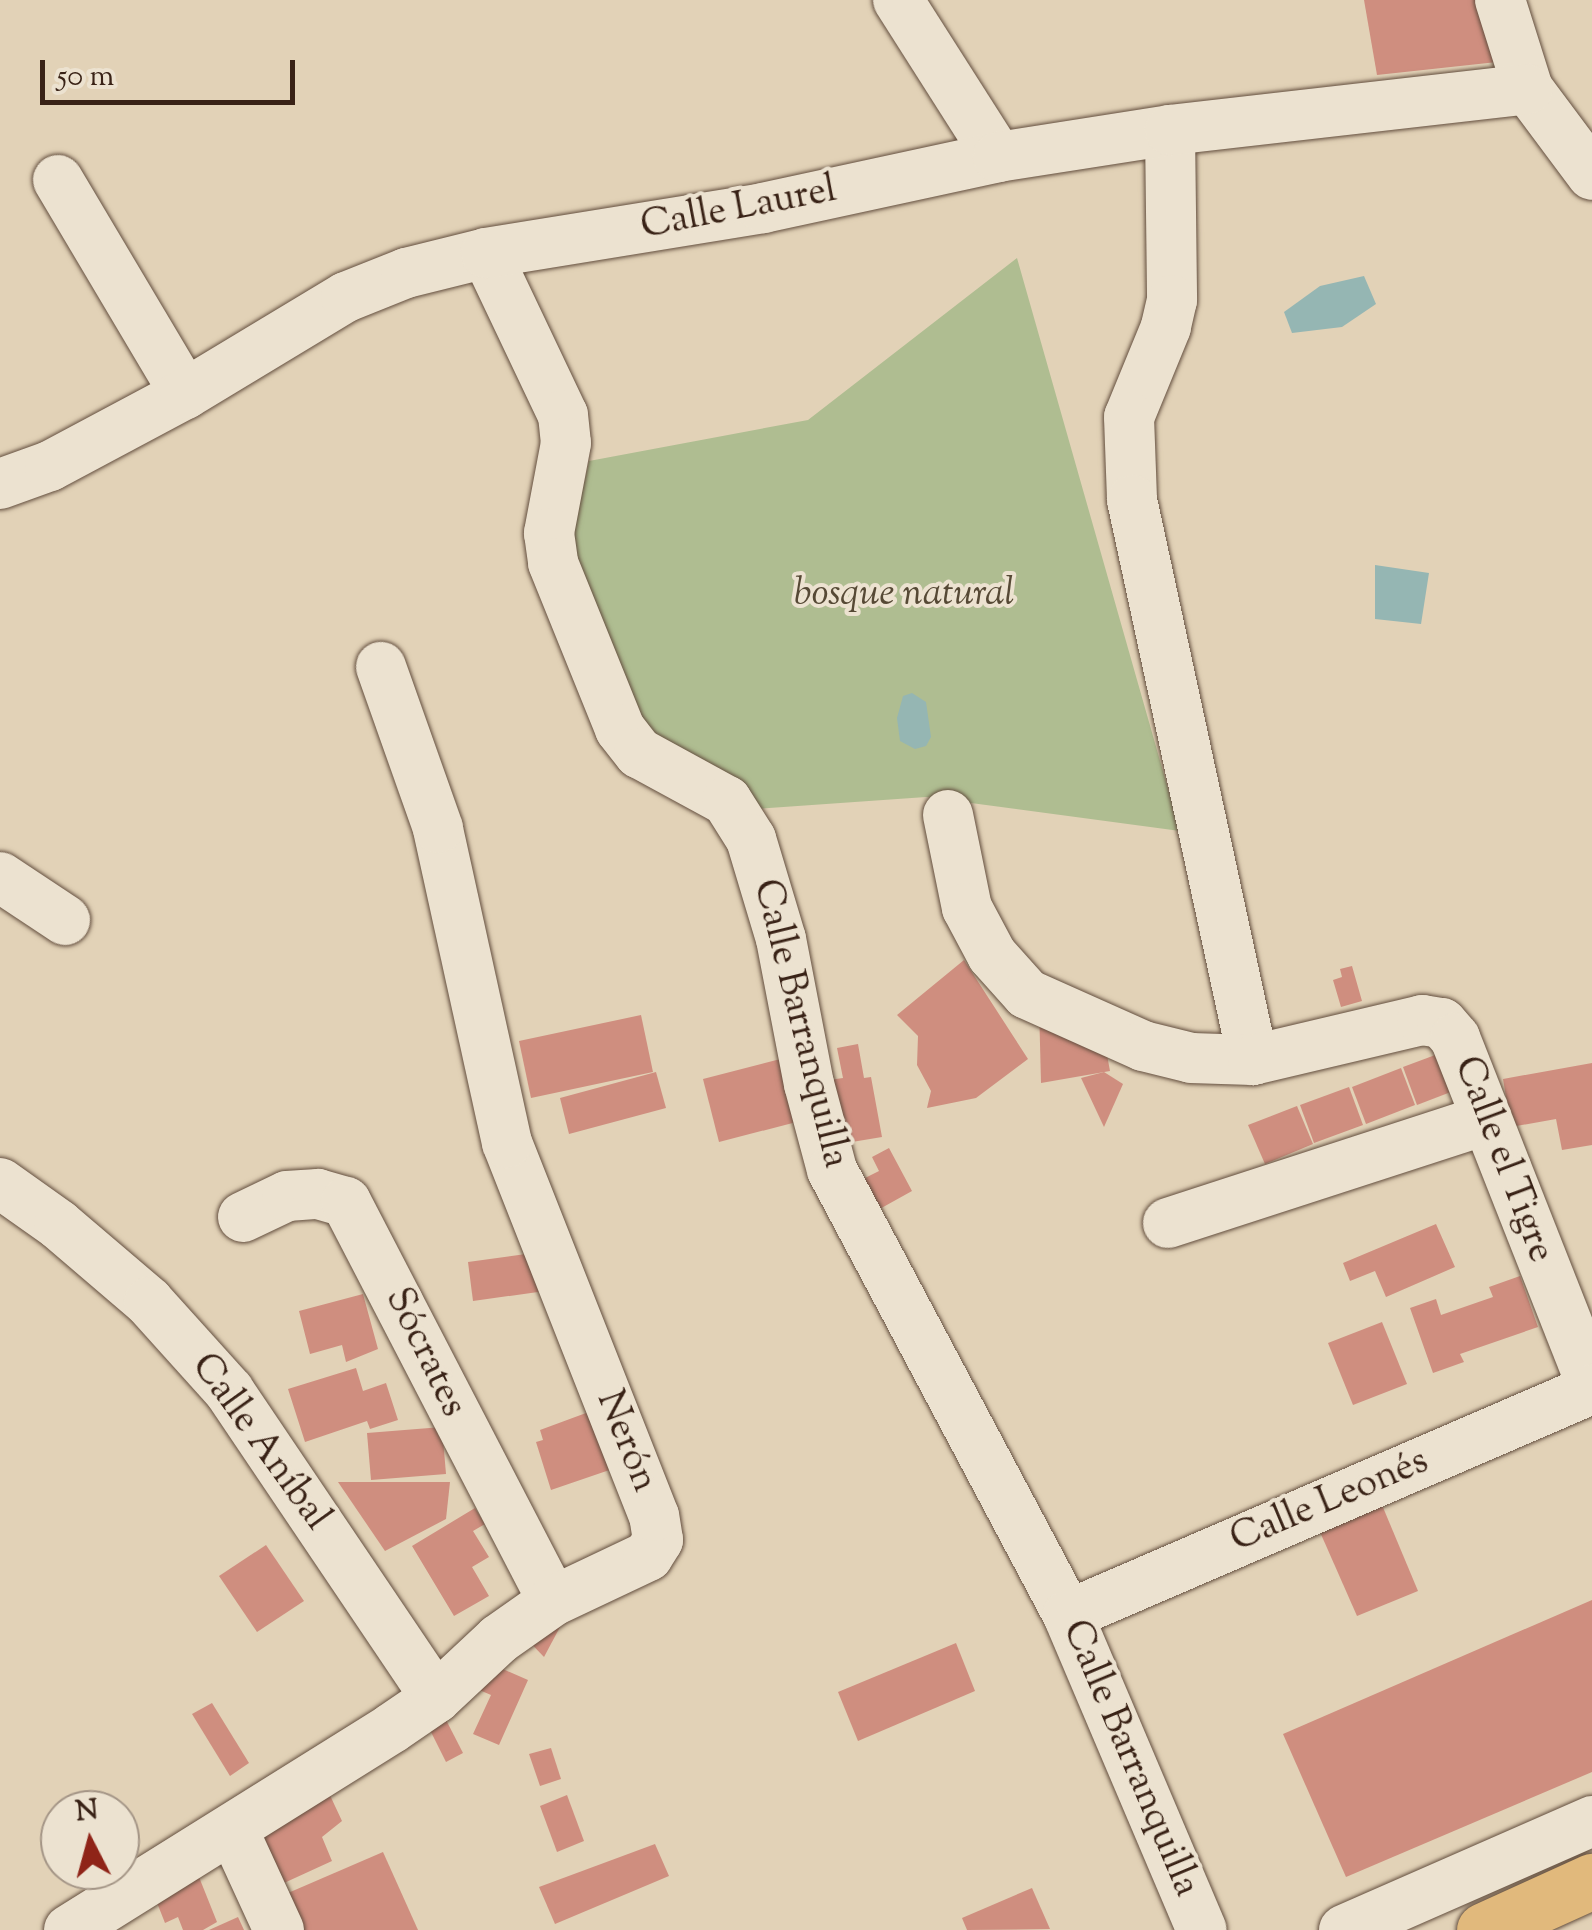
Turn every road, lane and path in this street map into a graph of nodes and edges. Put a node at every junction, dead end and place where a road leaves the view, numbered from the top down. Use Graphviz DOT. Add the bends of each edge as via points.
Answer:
graph roads {
  1 [pos="898,0"];
  2 [pos="1500,0"];
  3 [pos="1528,89"];
  4 [pos="1170,130"];
  5 [pos="998,157"];
  6 [pos="1592,174"];
  7 [pos="58,180"];
  8 [pos="486,253"];
  9 [pos="185,394"];
  10 [pos="0,484"];
  11 [pos="381,667"];
  12 [pos="948,815"];
  13 [pos="0,878"];
  14 [pos="65,920"];
  15 [pos="1252,1060"];
  16 [pos="1486,1120"];
  17 [pos="0,1183"];
  18 [pos="244,1218"];
  19 [pos="1168,1223"];
  20 [pos="1592,1388"];
  21 [pos="553,1601"];
  22 [pos="1068,1615"];
  23 [pos="436,1698"];
  24 [pos="1592,1820"];
  25 [pos="233,1830"];
  26 [pos="1592,1882"];
  27 [pos="1592,1914"];
  28 [pos="69,1930"];
  29 [pos="279,1930"];
  30 [pos="1202,1930"];
  31 [pos="1344,1930"];
  32 [pos="1484,1930"];
  33 [pos="1555,1930"];
  1 -- 5 [label="street"];
  2 -- 3 [label="street"];
  3 -- 4 [label="street, Calle Laurel"];
  3 -- 6 [label="street"];
  4 -- 5 [label="street, Calle Laurel"];
  4 -- 15 [label="street" via="1172,300 1129,417 1132,500"];
  5 -- 8 [label="street, Calle Laurel" via="763,208"];
  7 -- 9 [label="street"];
  8 -- 9 [label="street, Calle Laurel" via="406,272 346,297"];
  8 -- 22 [label="street, Calle Barranquilla" via="563,414 566,442 549,533 553,563 620,729 639,753 727,801 751,839 782,939 832,1170"];
  9 -- 10 [label="street, Calle Laurel" via="50,466"];
  11 -- 21 [label="street, Nerón" via="438,828 507,1143 654,1516 658,1540 648,1556"];
  12 -- 15 [label="street, Calle el Tigre" via="967,908 992,955 1027,994 1143,1046 1191,1058"];
  13 -- 14 [label="street"];
  15 -- 16 [label="street, Calle el Tigre" via="1422,1020 1442,1023 1455,1038"];
  16 -- 19 [label="street"];
  16 -- 20 [label="street, Calle el Tigre"];
  17 -- 23 [label="street, Calle Aníbal" via="149,1302 229,1390"];
  18 -- 21 [label="street, Sócrates" via="287,1196 318,1194 346,1202"];
  20 -- 22 [label="street, Calle Leonés"];
  21 -- 23 [label="street, Nerón" via="499,1639"];
  22 -- 30 [label="street, Calle Barranquilla"];
  23 -- 25 [label="street, Nerón"];
  24 -- 31 [label="street"];
  25 -- 28 [label="street, Nerón"];
  25 -- 29 [label="street"];
  26 -- 32 [label="main road"];
  27 -- 33 [label="main road"];
}
